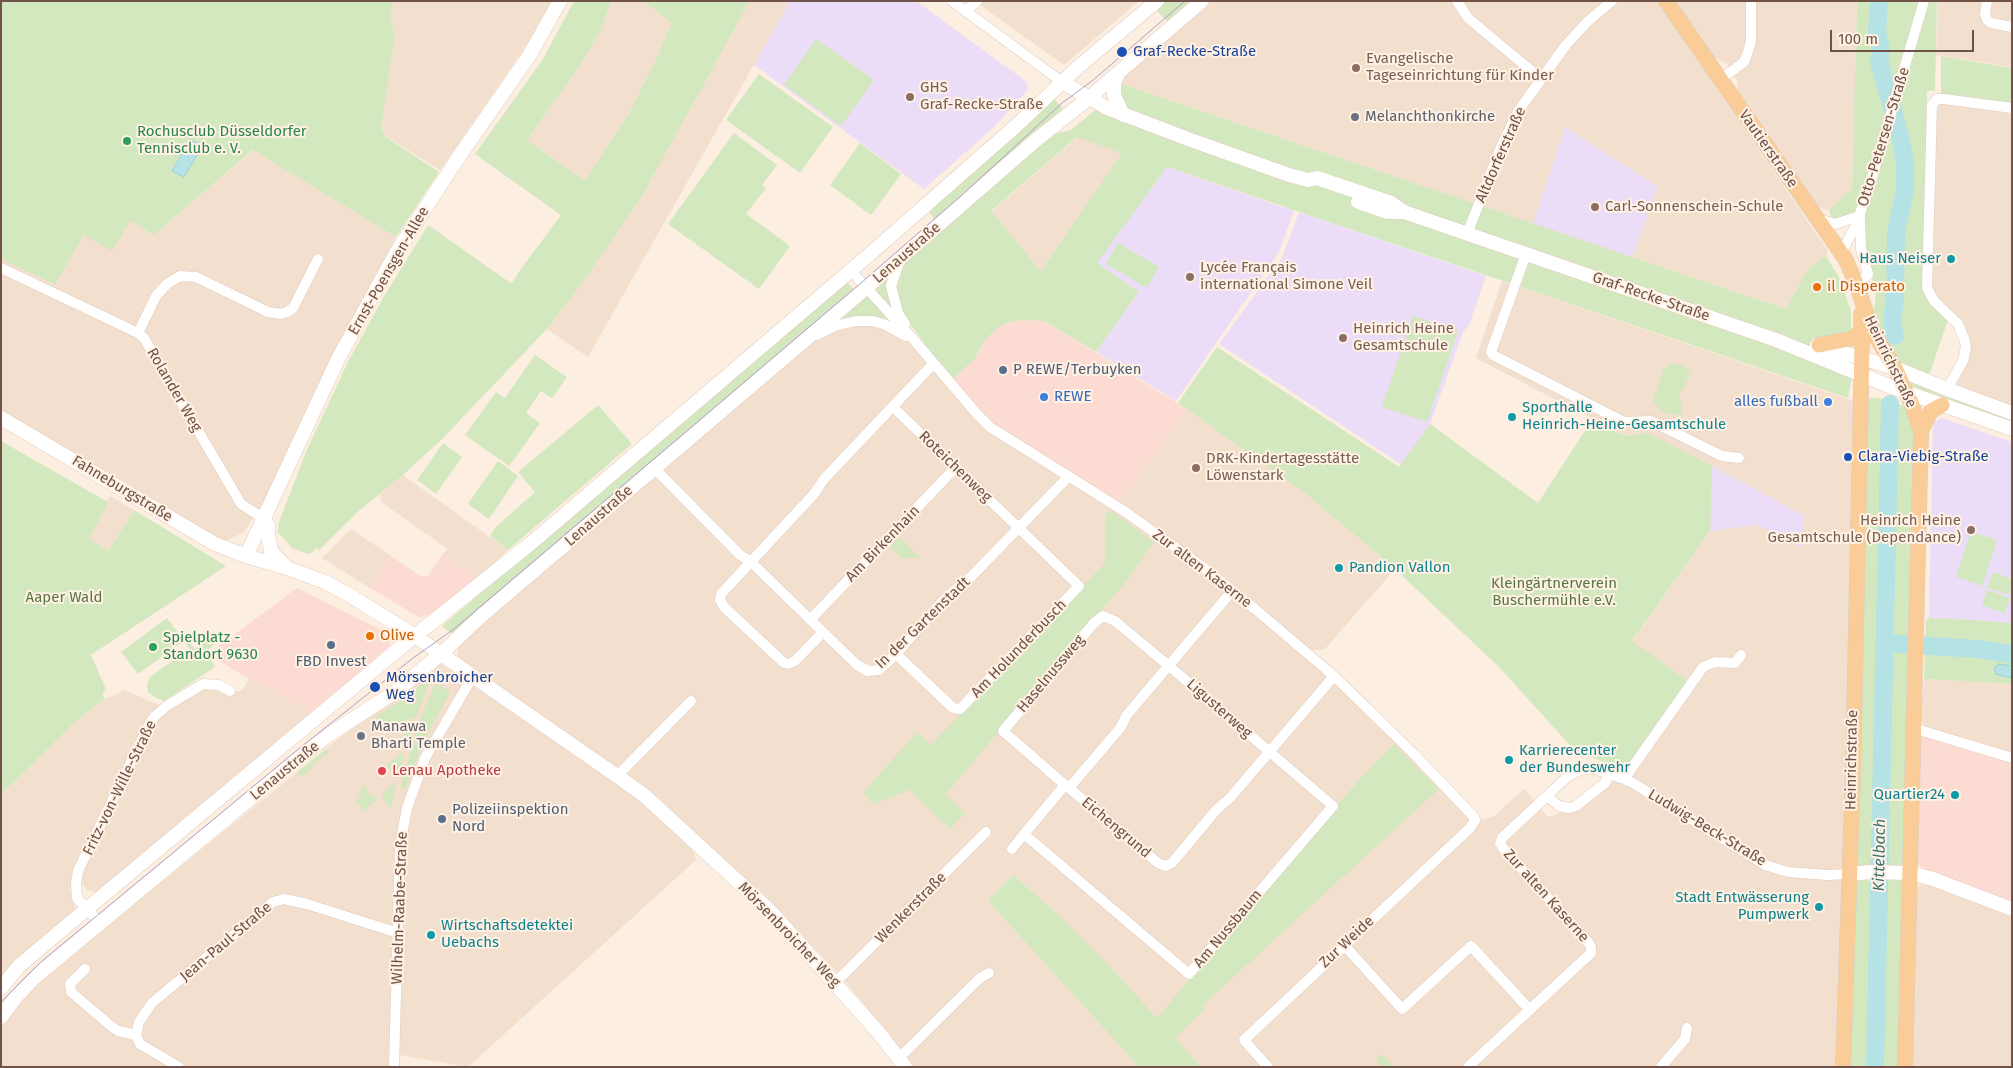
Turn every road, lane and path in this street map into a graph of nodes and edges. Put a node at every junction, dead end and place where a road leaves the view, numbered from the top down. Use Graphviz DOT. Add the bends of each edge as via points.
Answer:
graph roads {
  1 [pos="560,1"];
  2 [pos="952,1"];
  3 [pos="977,1"];
  4 [pos="1156,1"];
  5 [pos="1202,1"];
  6 [pos="1457,1"];
  7 [pos="1612,1"];
  8 [pos="1666,1"];
  9 [pos="1751,1"];
  10 [pos="1924,1"];
  11 [pos="1987,1"];
  12 [pos="966,11"];
  13 [pos="2012,27"];
  14 [pos="1092,57"];
  15 [pos="1120,71"];
  16 [pos="1540,78"];
  17 [pos="1720,80"];
  18 [pos="1062,82"];
  19 [pos="1083,95"];
  20 [pos="2012,108"];
  21 [pos="1123,115"];
  22 [pos="1860,216"];
  23 [pos="1816,218"];
  24 [pos="1467,234"];
  25 [pos="1841,252"];
  26 [pos="1526,254"];
  27 [pos="900,258"];
  28 [pos="318,259"];
  29 [pos="1,268"];
  30 [pos="851,271"];
  31 [pos="1858,286"];
  32 [pos="866,288"];
  33 [pos="1861,302"];
  34 [pos="1861,328"];
  35 [pos="138,334"];
  36 [pos="914,340"];
  37 [pos="1776,340"];
  38 [pos="802,342"];
  39 [pos="1820,345"];
  40 [pos="1862,356"];
  41 [pos="933,364"];
  42 [pos="1896,368"];
  43 [pos="1861,374"];
  44 [pos="1947,389"];
  45 [pos="1907,393"];
  46 [pos="1942,405"];
  47 [pos="893,407"];
  48 [pos="2012,413"];
  49 [pos="1,418"];
  50 [pos="2012,429"];
  51 [pos="1921,431"];
  52 [pos="1740,458"];
  53 [pos="654,468"];
  54 [pos="955,468"];
  55 [pos="1069,476"];
  56 [pos="263,518"];
  57 [pos="1018,528"];
  58 [pos="246,556"];
  59 [pos="750,561"];
  60 [pos="287,568"];
  61 [pos="1232,591"];
  62 [pos="810,620"];
  63 [pos="822,632"];
  64 [pos="415,636"];
  65 [pos="441,654"];
  66 [pos="896,654"];
  67 [pos="1742,655"];
  68 [pos="1169,666"];
  69 [pos="473,676"];
  70 [pos="1334,676"];
  71 [pos="230,691"];
  72 [pos="691,701"];
  73 [pos="1913,728"];
  74 [pos="1269,752"];
  75 [pos="2012,758"];
  76 [pos="1609,774"];
  77 [pos="617,776"];
  78 [pos="1624,779"];
  79 [pos="1067,786"];
  80 [pos="1547,796"];
  81 [pos="1475,820"];
  82 [pos="986,832"];
  83 [pos="1024,834"];
  84 [pos="1500,842"];
  85 [pos="1012,849"];
  86 [pos="1910,873"];
  87 [pos="1849,874"];
  88 [pos="88,908"];
  89 [pos="2012,909"];
  90 [pos="100,923"];
  91 [pos="398,933"];
  92 [pos="1344,945"];
  93 [pos="85,969"];
  94 [pos="989,973"];
  95 [pos="835,983"];
  96 [pos="1,988"];
  97 [pos="1530,1010"];
  98 [pos="1,1017"];
  99 [pos="1687,1028"];
  100 [pos="136,1035"];
  101 [pos="902,1062"];
  102 [pos="179,1067"];
  103 [pos="394,1067"];
  104 [pos="1268,1067"];
  105 [pos="1468,1067"];
  106 [pos="1661,1067"];
  107 [pos="1843,1067"];
  108 [pos="1905,1067"];
  1 -- 56 [label="street, Ernst-Poensgen-Allee" via="529,56 396,253 338,359"];
  2 -- 12 [label="street, Graf-Recke-Straße"];
  3 -- 12 [label="street"];
  4 -- 14 [label="street"];
  5 -- 15 [label="street, Lenaustraße"];
  6 -- 16 [label="street" via="1468,18"];
  7 -- 16 [label="street, Altdorferstraße" via="1587,22"];
  8 -- 17 [label="main road, Vautierstraße"];
  9 -- 17 [label="street" via="1748,52 1744,62"];
  10 -- 22 [label="street, Otto-Petersen-Straße"];
  11 -- 13 [label="street" via="1987,20"];
  12 -- 18 [label="street, Graf-Recke-Straße"];
  14 -- 18 [label="street, Lenaustraße"];
  14 -- 19 [label="street" via="1089,66 1075,79 1074,84"];
  15 -- 19 [label="street, Lenaustraße"];
  15 -- 21 [label="street" via="1115,79 1114,92"];
  16 -- 24 [label="street, Altdorferstraße" via="1519,110 1501,148"];
  17 -- 23 [label="main road, Vautierstraße"];
  18 -- 19 [label="street, Graf-Recke-Straße"];
  18 -- 30 [label="street, Lenaustraße"];
  19 -- 21 [label="street, Graf-Recke-Straße"];
  19 -- 27 [label="street, Lenaustraße" via="1059,121"];
  20 -- 44 [label="street" via="1937,99 1932,105 1927,288 1934,301 1958,324 1966,347 1963,361"];
  21 -- 24 [label="street, Graf-Recke-Straße" via="1308,180 1314,186 1387,212 1404,212"];
  22 -- 23 [label="street, Otto-Petersen-Straße" via="1834,224"];
  22 -- 25 [label="street, Otto-Petersen-Straße"];
  22 -- 31 [label="street, Otto-Petersen-Straße" via="1861,249 1868,274"];
  23 -- 25 [label="main road, Vautierstraße"];
  24 -- 26 [label="street, Graf-Recke-Straße"];
  25 -- 31 [label="main road, Vautierstraße"];
  26 -- 37 [label="street, Graf-Recke-Straße"];
  26 -- 52 [label="street" via="1491,352 1493,355 1624,422 1651,421 1722,456"];
  27 -- 32 [label="street, Lenaustraße"];
  27 -- 36 [label="street, Zur alten Kaserne" via="893,277 892,294 898,313"];
  28 -- 35 [label="street" via="293,308 281,314 268,312 196,277 180,276 156,296"];
  29 -- 35 [label="street, Rolander Weg"];
  30 -- 32 [label="street, Zur alten Kaserne"];
  30 -- 64 [label="street, Lenaustraße" via="530,544"];
  31 -- 33 [label="main road, Vautierstraße"];
  32 -- 36 [label="street, Zur alten Kaserne"];
  32 -- 38 [label="street, Lenaustraße"];
  33 -- 34 [label="main road, Heinrichstraße"];
  33 -- 42 [label="main road, Heinrichstraße" via="1872,332"];
  34 -- 39 [label="main road" via="1854,338"];
  34 -- 40 [label="main road, Heinrichstraße"];
  35 -- 56 [label="street, Rolander Weg" via="149,346 241,504"];
  36 -- 38 [label="street, Zur alten Kaserne" via="886,324 856,321 835,326"];
  36 -- 41 [label="street, Zur alten Kaserne"];
  37 -- 39 [label="street, Graf-Recke-Straße"];
  37 -- 43 [label="street, Graf-Recke-Straße"];
  38 -- 53 [label="street, Lenaustraße"];
  39 -- 40 [label="street, Graf-Recke-Straße"];
  40 -- 42 [label="street, Graf-Recke-Straße"];
  40 -- 43 [label="main road, Heinrichstraße"];
  41 -- 47 [label="street"];
  41 -- 55 [label="street, Zur alten Kaserne" via="990,427"];
  42 -- 44 [label="street, Graf-Recke-Straße"];
  42 -- 45 [label="main road, Heinrichstraße"];
  43 -- 45 [label="street, Graf-Recke-Straße"];
  43 -- 87 [label="main road, Heinrichstraße"];
  44 -- 48 [label="street, Graf-Recke-Straße"];
  45 -- 46 [label="street, Graf-Recke-Straße"];
  45 -- 51 [label="main road, Heinrichstraße"];
  46 -- 50 [label="street, Graf-Recke-Straße"];
  46 -- 51 [label="main road" via="1931,411"];
  47 -- 54 [label="street, Roteichenweg"];
  47 -- 59 [label="street"];
  49 -- 58 [label="street, Fahneburgstraße" via="204,538"];
  51 -- 73 [label="main road, Heinrichstraße"];
  53 -- 59 [label="street, In der Gartenstadt" via="732,548"];
  53 -- 65 [label="street, Lenaustraße"];
  54 -- 57 [label="street, Roteichenweg"];
  54 -- 62 [label="street, Am Birkenhain"];
  55 -- 57 [label="street, In der Gartenstadt"];
  55 -- 61 [label="street, Zur alten Kaserne" via="1162,538"];
  56 -- 58 [label="street, Ernst-Poensgen-Allee"];
  56 -- 60 [label="street" via="268,526 271,551"];
  57 -- 66 [label="street, In der Gartenstadt" via="940,604"];
  57 -- 66 [label="street, Am Holunderbusch" via="1079,586 963,707 953,708"];
  58 -- 60 [label="street, Mörsenbroicher Weg"];
  59 -- 62 [label="street, In der Gartenstadt"];
  59 -- 63 [label="street" via="721,594 724,607 788,664 795,661"];
  60 -- 64 [label="street, Mörsenbroicher Weg" via="339,589"];
  61 -- 68 [label="street, Eichengrund"];
  61 -- 70 [label="street, Zur alten Kaserne"];
  62 -- 63 [label="street, In der Gartenstadt"];
  63 -- 66 [label="street, In der Gartenstadt" via="857,665 868,671 879,670"];
  64 -- 65 [label="street, Mörsenbroicher Weg"];
  64 -- 88 [label="street, Lenaustraße"];
  65 -- 69 [label="street, Mörsenbroicher Weg"];
  65 -- 90 [label="street, Lenaustraße" via="395,692 305,753"];
  67 -- 78 [label="street" via="1736,663 1715,662 1703,667"];
  68 -- 74 [label="street, Ligusterweg"];
  68 -- 79 [label="street, Eichengrund"];
  68 -- 79 [label="street, Haselnussweg" via="1115,621 1103,616 1002,731"];
  69 -- 77 [label="street, Mörsenbroicher Weg"];
  69 -- 91 [label="street, Wilhelm-Raabe-Straße" via="425,758 407,808 400,847"];
  70 -- 74 [label="street, Eichengrund"];
  70 -- 81 [label="street, Zur alten Kaserne" via="1473,814"];
  71 -- 88 [label="street, Fritz-von-Wille-Straße" via="218,685 203,684 155,716 78,871 77,898"];
  72 -- 77 [label="street"];
  73 -- 75 [label="street"];
  73 -- 86 [label="main road, Heinrichstraße"];
  74 -- 79 [label="street, Eichengrund" via="1166,866 1158,863"];
  74 -- 83 [label="street, Am Nussbaum" via="1333,806 1189,974"];
  76 -- 78 [label="street, Ludwig-Beck-Straße"];
  76 -- 80 [label="street, Ludwig-Beck-Straße" via="1595,769 1577,771"];
  76 -- 80 [label="street" via="1605,782 1576,806 1564,808"];
  77 -- 95 [label="street, Mörsenbroicher Weg" via="645,796 771,912"];
  78 -- 87 [label="street, Ludwig-Beck-Straße" via="1765,865 1788,872"];
  79 -- 83 [label="street"];
  80 -- 84 [label="street, Ludwig-Beck-Straße"];
  81 -- 92 [label="street, Zur Weide"];
  82 -- 95 [label="street, Wenkerstraße"];
  83 -- 85 [label="street"];
  84 -- 97 [label="street, Zur alten Kaserne" via="1588,942 1591,950"];
  86 -- 87 [label="street, Ludwig-Beck-Straße"];
  86 -- 89 [label="street, Ludwig-Beck-Straße"];
  86 -- 108 [label="main road, Heinrichstraße"];
  87 -- 107 [label="main road, Heinrichstraße"];
  88 -- 90 [label="street, Fritz-von-Wille-Straße"];
  88 -- 96 [label="street, Lenaustraße" via="19,966"];
  90 -- 98 [label="street, Lenaustraße" via="29,983"];
  91 -- 100 [label="street, Jean-Paul-Straße" via="307,904 284,899 273,902 152,1004 139,1022"];
  91 -- 103 [label="street, Wilhelm-Raabe-Straße"];
  92 -- 97 [label="street" via="1402,1009 1470,946"];
  92 -- 104 [label="street, Zur Weide" via="1244,1040"];
  93 -- 100 [label="street" via="70,984 72,992 118,1031"];
  94 -- 101 [label="street" via="980,978"];
  95 -- 101 [label="street, Mörsenbroicher Weg"];
  97 -- 105 [label="street"];
  99 -- 106 [label="street" via="1685,1039"];
  100 -- 102 [label="street" via="140,1044"];
}
